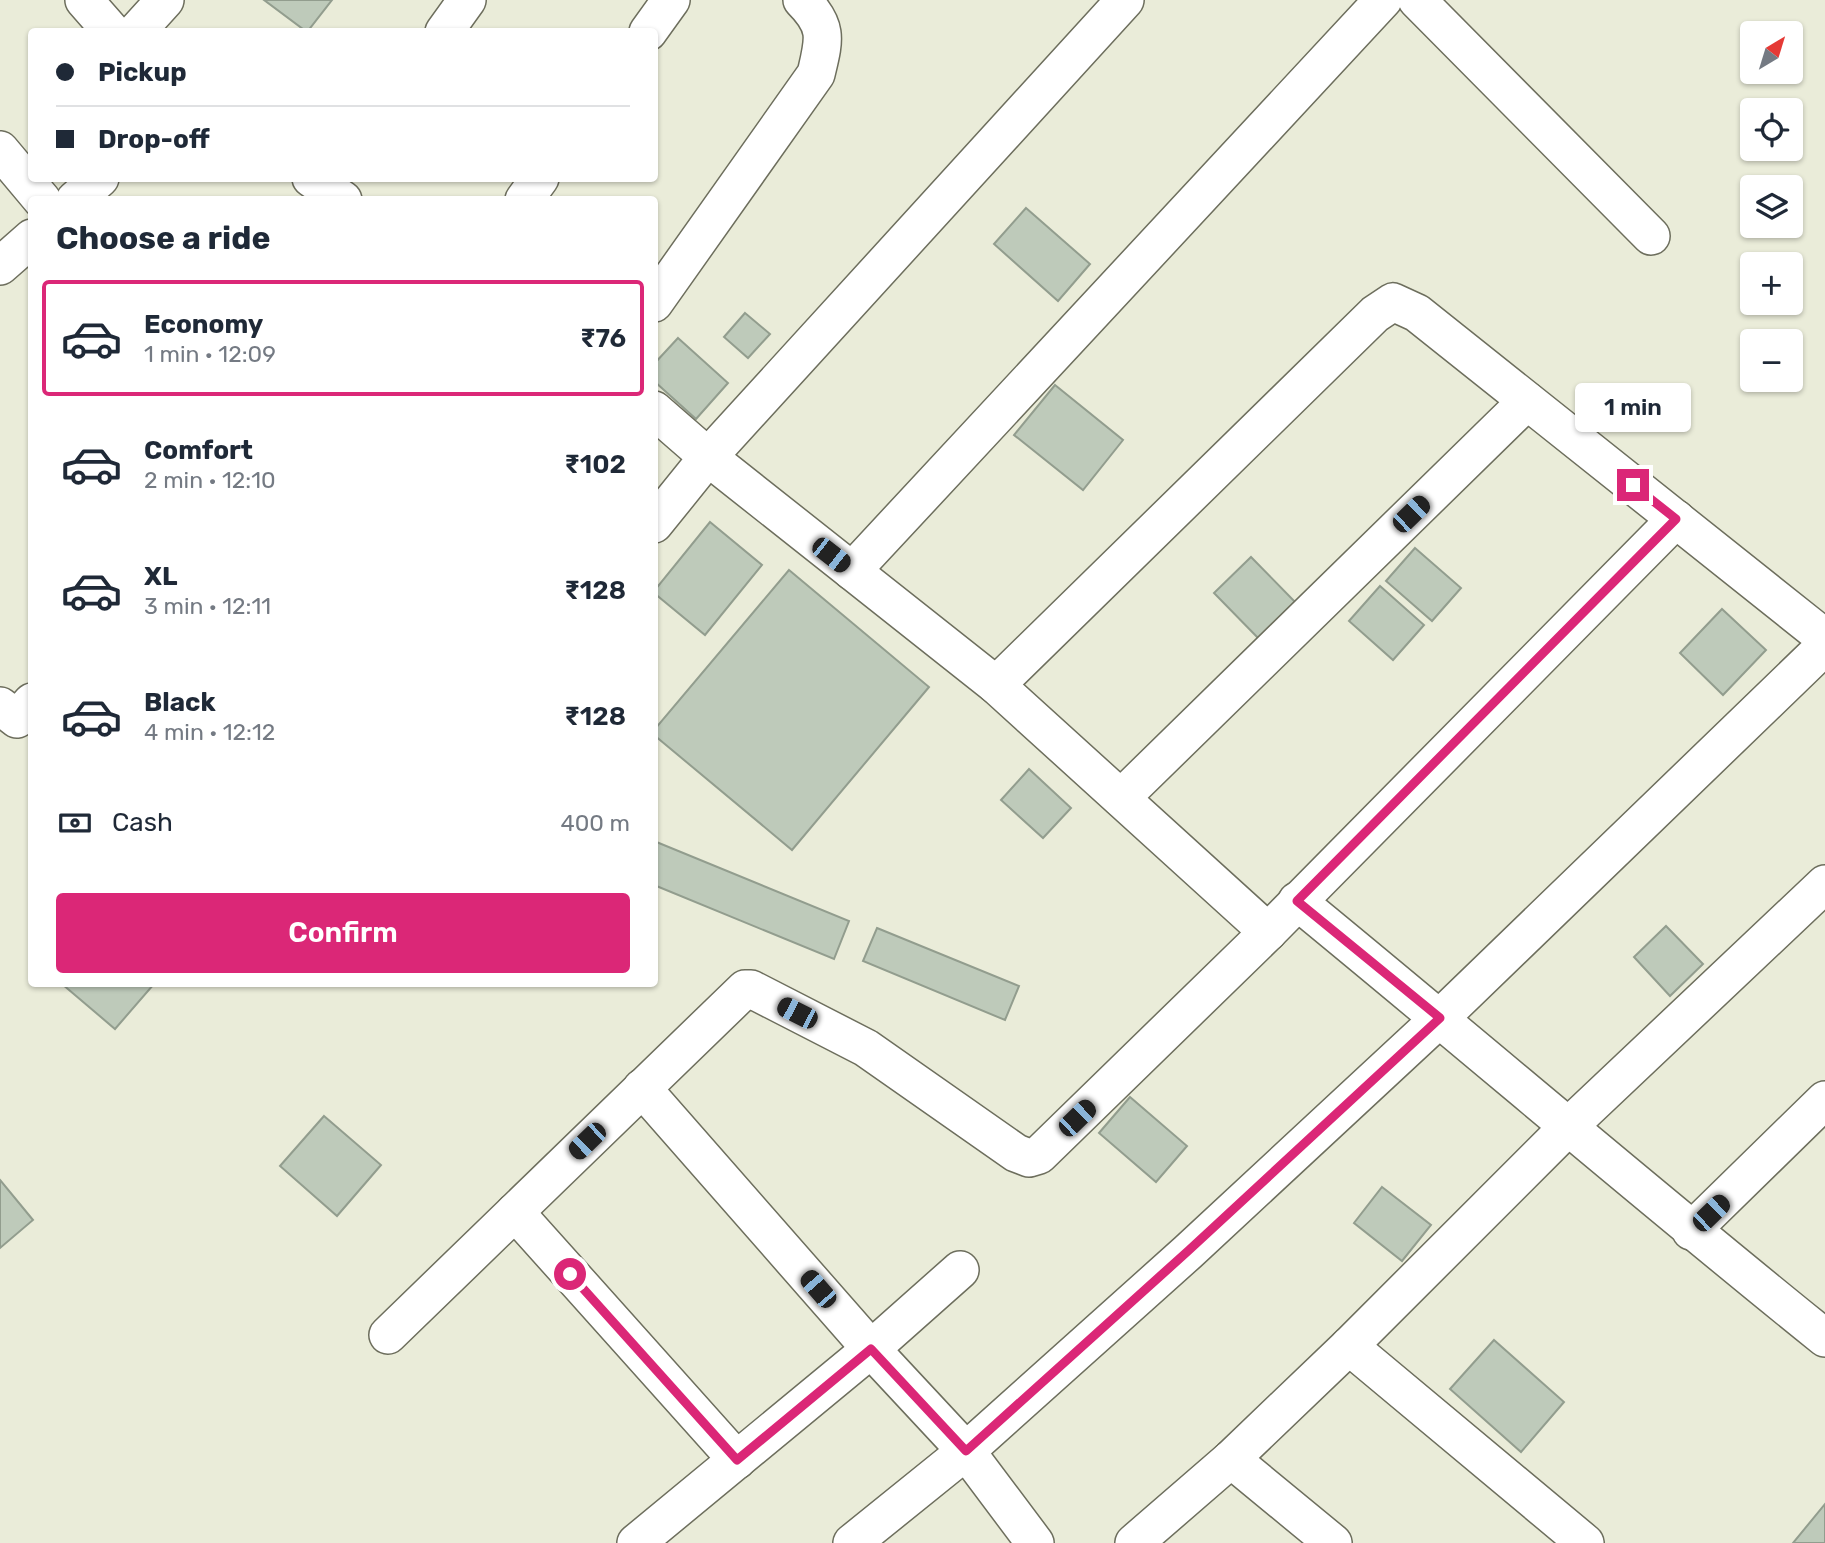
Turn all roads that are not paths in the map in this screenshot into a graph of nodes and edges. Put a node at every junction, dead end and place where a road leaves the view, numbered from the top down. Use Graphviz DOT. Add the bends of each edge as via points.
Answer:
graph roads {
  1 [pos="84,0"];
  2 [pos="165,0"];
  3 [pos="467,0"];
  4 [pos="671,0"];
  5 [pos="802,0"];
  6 [pos="1125,0"];
  7 [pos="1383,0"];
  8 [pos="1417,0"];
  9 [pos="108,28"];
  10 [pos="140,28"];
  11 [pos="447,28"];
  12 [pos="651,28"];
  13 [pos="0,150"];
  14 [pos="95,182"];
  15 [pos="39,196"];
  16 [pos="80,196"];
  17 [pos="1651,236"];
  18 [pos="28,242"];
  19 [pos="0,266"];
  20 [pos="658,297"];
  21 [pos="1527,401"];
  22 [pos="658,414"];
  23 [pos="708,457"];
  24 [pos="658,519"];
  25 [pos="1676,519"];
  26 [pos="852,571"];
  27 [pos="1825,638"];
  28 [pos="1825,646"];
  29 [pos="996,685"];
  30 [pos="1121,798"];
  31 [pos="1825,884"];
  32 [pos="1297,901"];
  33 [pos="1268,932"];
  34 [pos="1440,1018"];
  35 [pos="642,1088"];
  36 [pos="1825,1100"];
  37 [pos="1569,1126"];
  38 [pos="515,1212"];
  39 [pos="1692,1231"];
  40 [pos="960,1270"];
  41 [pos="388,1335"];
  42 [pos="1824,1336"];
  43 [pos="1349,1346"];
  44 [pos="871,1349"];
  45 [pos="966,1451"];
  46 [pos="1231,1459"];
  47 [pos="737,1460"];
  48 [pos="636,1543"];
  49 [pos="852,1543"];
  50 [pos="1035,1543"];
  51 [pos="1134,1543"];
  52 [pos="1333,1543"];
  53 [pos="1585,1543"];
  1 -- 9 [label="street"];
  2 -- 10 [label="street"];
  3 -- 11 [label="street"];
  4 -- 12 [label="street"];
  5 -- 20 [label="street" via="822,28 816,74"];
  6 -- 23 [label="street"];
  7 -- 26 [label="street"];
  8 -- 17 [label="street"];
  13 -- 15 [label="street"];
  14 -- 16 [label="street"];
  18 -- 19 [label="street"];
  21 -- 25 [label="street"];
  21 -- 29 [label="street" via="1417,313 1393,302 1375,314"];
  21 -- 30 [label="street"];
  22 -- 23 [label="street"];
  23 -- 24 [label="street"];
  23 -- 26 [label="street"];
  25 -- 27 [label="street"];
  25 -- 32 [label="street"];
  26 -- 29 [label="street"];
  28 -- 34 [label="street"];
  29 -- 30 [label="street"];
  30 -- 33 [label="street"];
  31 -- 37 [label="street"];
  32 -- 33 [label="street"];
  32 -- 34 [label="street"];
  33 -- 35 [label="street" via="1040,1155 1029,1158 866,1048 751,989 739,993"];
  34 -- 37 [label="street"];
  34 -- 45 [label="street"];
  35 -- 38 [label="street"];
  35 -- 44 [label="street"];
  36 -- 39 [label="street"];
  37 -- 39 [label="street"];
  37 -- 43 [label="street"];
  38 -- 41 [label="street"];
  38 -- 47 [label="street"];
  39 -- 42 [label="street"];
  40 -- 44 [label="street"];
  43 -- 46 [label="street"];
  43 -- 53 [label="street"];
  44 -- 45 [label="street"];
  44 -- 47 [label="street"];
  45 -- 49 [label="street"];
  45 -- 50 [label="street"];
  46 -- 51 [label="street"];
  46 -- 52 [label="street"];
  47 -- 48 [label="street"];
}
